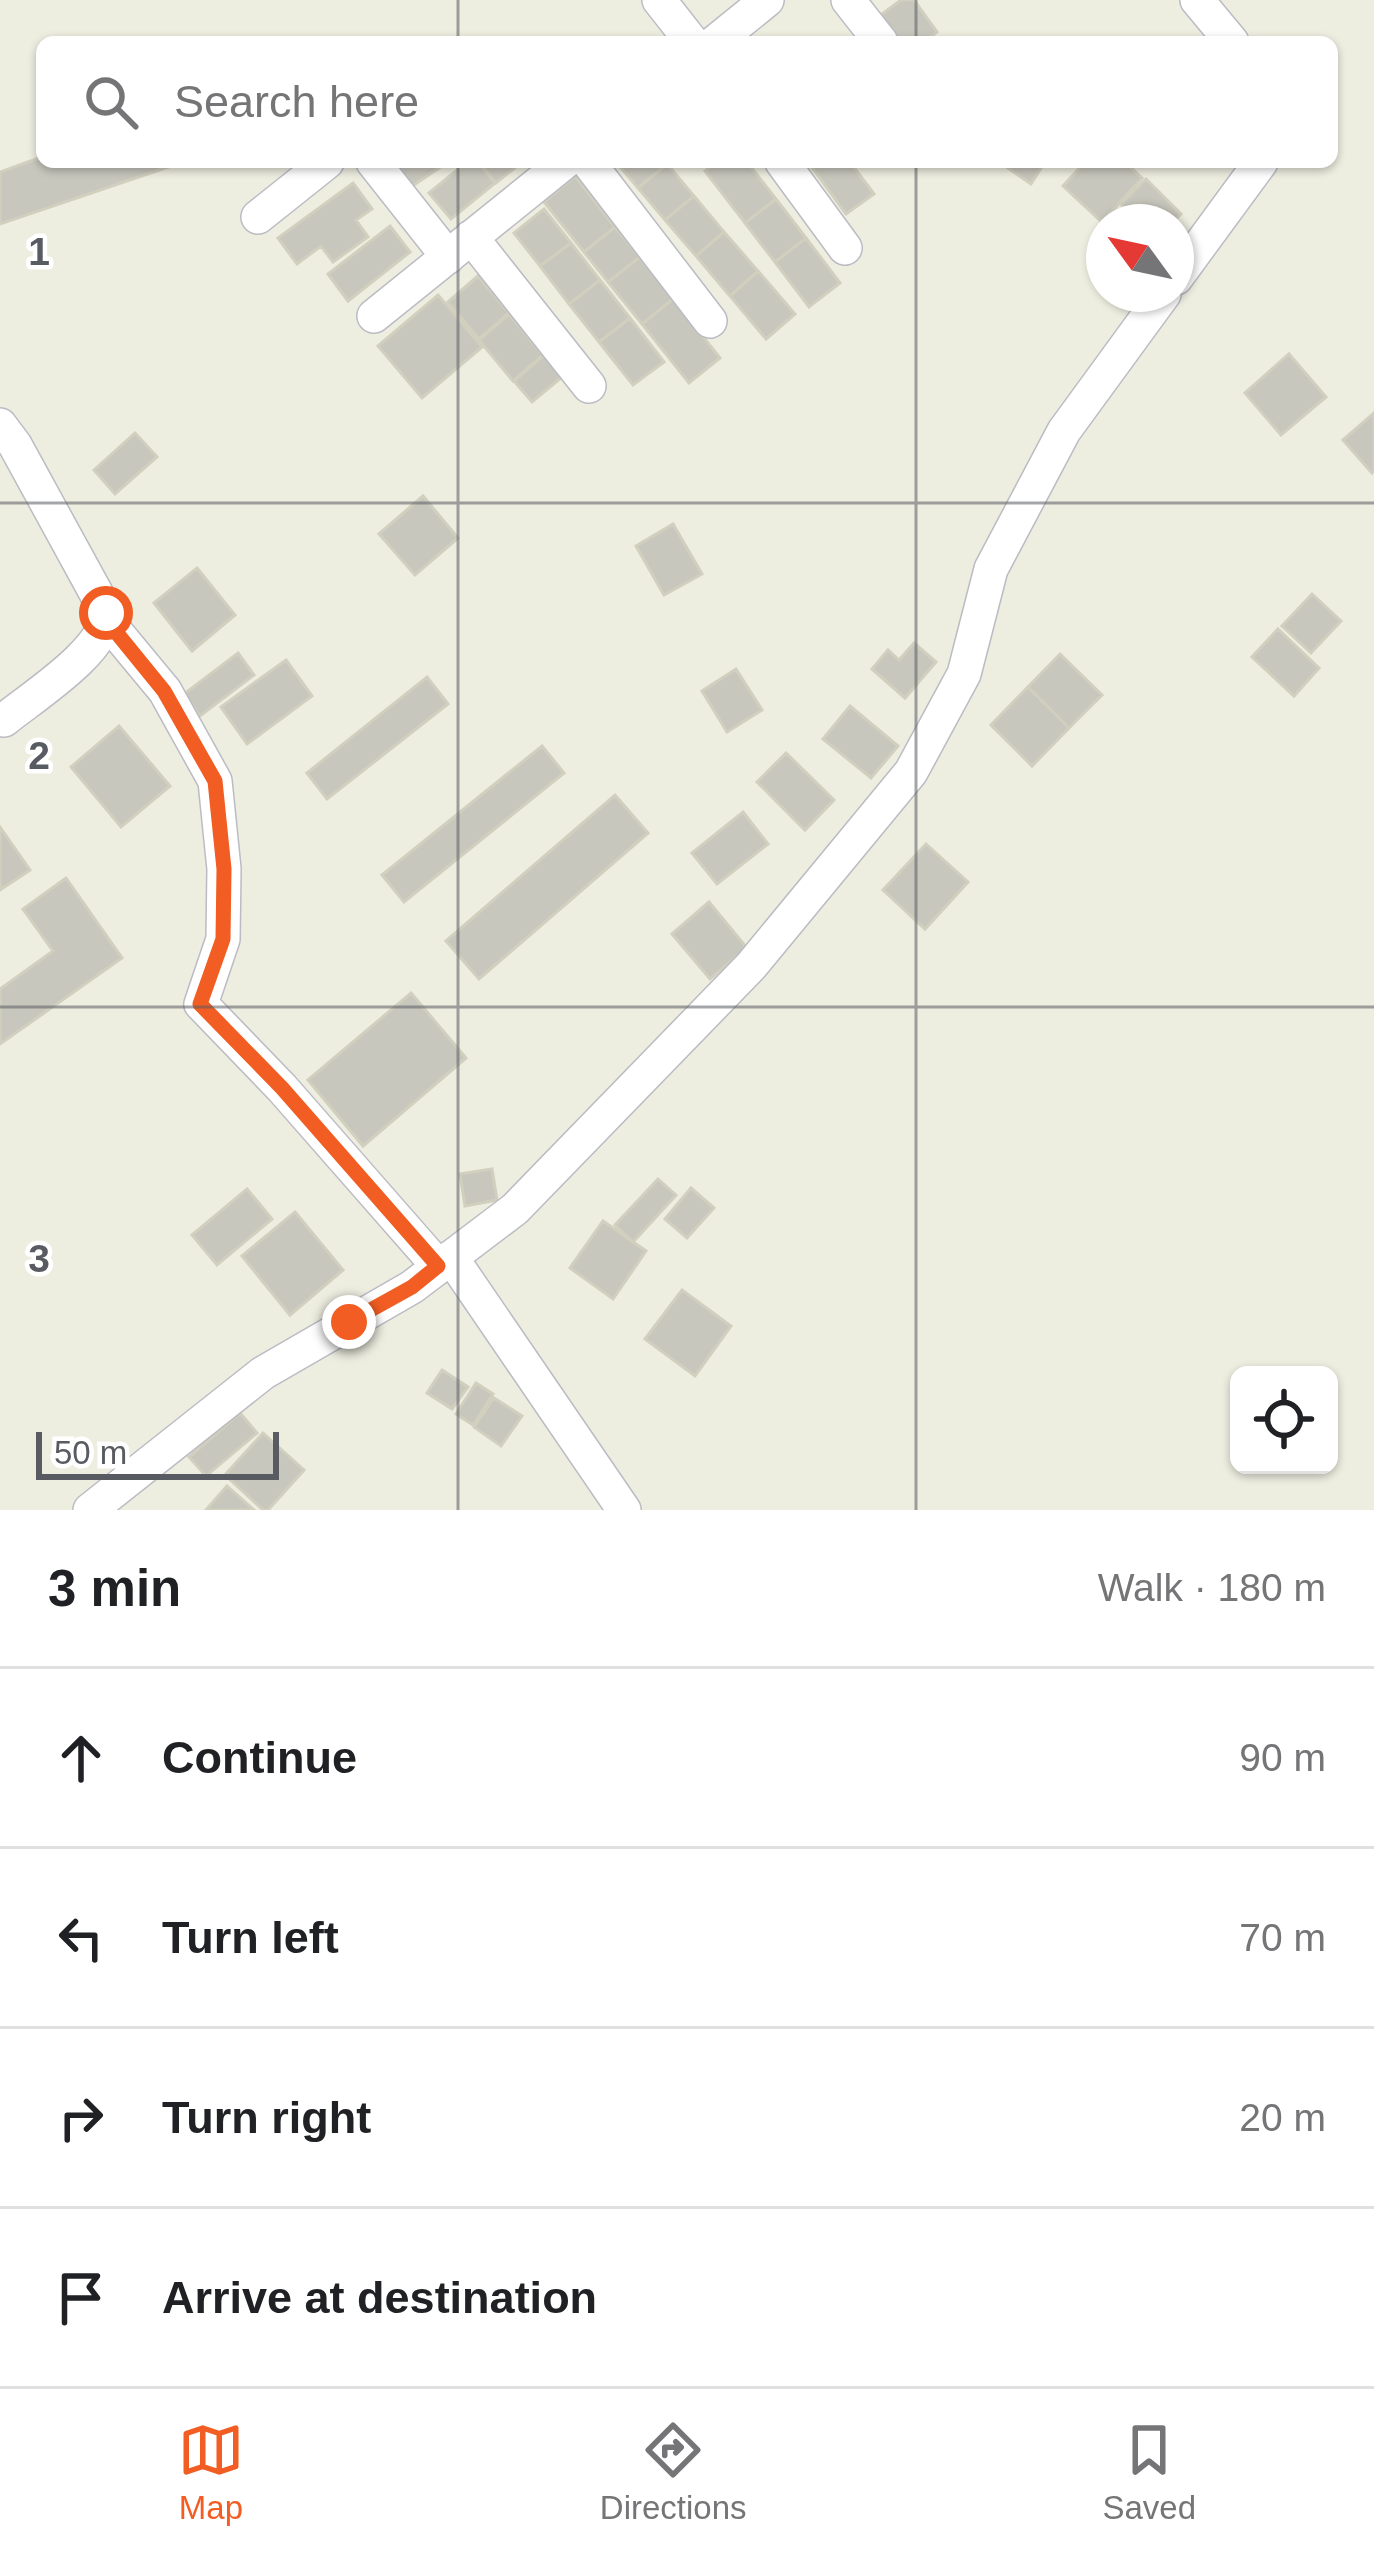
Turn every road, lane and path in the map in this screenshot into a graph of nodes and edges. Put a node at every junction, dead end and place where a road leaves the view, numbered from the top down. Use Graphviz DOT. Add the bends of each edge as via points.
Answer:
graph roads {
  1 [pos="659,0"];
  2 [pos="767,0"];
  3 [pos="848,0"];
  4 [pos="1198,0"];
  5 [pos="687,36"];
  6 [pos="722,36"];
  7 [pos="876,36"];
  8 [pos="1227,36"];
  9 [pos="319,168"];
  10 [pos="379,168"];
  11 [pos="558,168"];
  12 [pos="593,168"];
  13 [pos="786,168"];
  14 [pos="1258,168"];
  15 [pos="258,217"];
  16 [pos="459,247"];
  17 [pos="845,248"];
  18 [pos="1194,254"];
  19 [pos="1151,312"];
  20 [pos="374,316"];
  21 [pos="710,321"];
  22 [pos="589,386"];
  23 [pos="0,425"];
  24 [pos="107,621"];
  25 [pos="4,720"];
  26 [pos="445,1261"];
  27 [pos="90,1510"];
  28 [pos="624,1510"];
  1 -- 5 [label="street"];
  2 -- 6 [label="street"];
  3 -- 7 [label="street"];
  4 -- 8 [label="street"];
  9 -- 15 [label="street"];
  10 -- 16 [label="street"];
  11 -- 16 [label="street"];
  12 -- 21 [label="street"];
  13 -- 17 [label="street"];
  14 -- 18 [label="street"];
  16 -- 20 [label="street"];
  16 -- 22 [label="street"];
  19 -- 26 [label="street" via="1064,431 991,569 964,674 911,772 751,966 515,1209"];
  23 -- 24 [label="street"];
  24 -- 25 [label="street" via="94,646"];
  24 -- 26 [label="street" via="164,691 215,781 223,939 200,1004"];
  26 -- 27 [label="street" via="263,1372"];
  26 -- 28 [label="street"];
}
